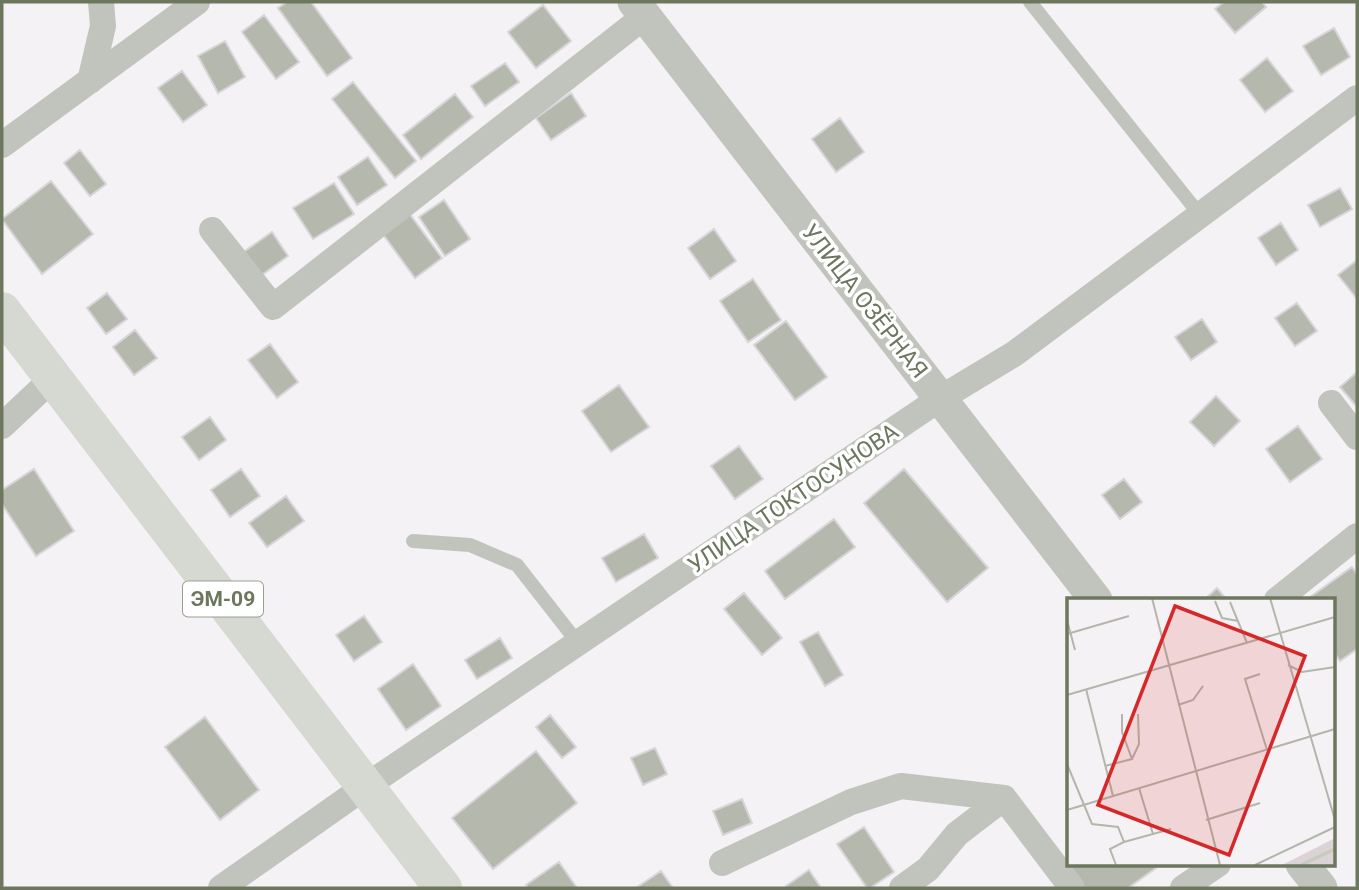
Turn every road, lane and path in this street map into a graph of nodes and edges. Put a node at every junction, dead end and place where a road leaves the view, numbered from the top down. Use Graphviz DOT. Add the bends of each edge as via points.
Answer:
graph roads {
  1 [pos="100,2"];
  2 [pos="197,2"];
  3 [pos="1031,2"];
  4 [pos="639,9"];
  5 [pos="90,81"];
  6 [pos="1357,98"];
  7 [pos="2,145"];
  8 [pos="1200,215"];
  9 [pos="212,230"];
  10 [pos="2,311"];
  11 [pos="53,378"];
  12 [pos="941,398"];
  13 [pos="1331,403"];
  14 [pos="2,426"];
  15 [pos="1357,438"];
  16 [pos="1357,536"];
  17 [pos="413,541"];
  18 [pos="1095,598"];
  19 [pos="1280,598"];
  20 [pos="579,643"];
  21 [pos="366,786"];
  22 [pos="1004,798"];
  23 [pos="722,863"];
  24 [pos="1215,866"];
  25 [pos="1304,866"];
  26 [pos="221,888"];
  27 [pos="443,888"];
  28 [pos="902,888"];
  29 [pos="1072,888"];
  30 [pos="1183,888"];
  31 [pos="1321,888"];
  1 -- 5 [label="street" via="103,26"];
  2 -- 5 [label="street"];
  3 -- 8 [label="lane"];
  4 -- 9 [label="street" via="273,307"];
  4 -- 12 [label="street, УЛИЦА ОЗЁРНАЯ"];
  5 -- 7 [label="street"];
  6 -- 8 [label="street, УЛИЦА ТОКТОСУНОВА"];
  8 -- 12 [label="street, УЛИЦА ТОКТОСУНОВА" via="1014,354"];
  10 -- 11 [label="highway, ЭМ-09"];
  11 -- 14 [label="street"];
  11 -- 21 [label="highway, ЭМ-09"];
  12 -- 18 [label="street, УЛИЦА ОЗЁРНАЯ"];
  12 -- 20 [label="street, УЛИЦА ТОКТОСУНОВА"];
  13 -- 15 [label="street"];
  16 -- 19 [label="street"];
  17 -- 20 [label="lane" via="470,545 517,565"];
  20 -- 21 [label="street, УЛИЦА ТОКТОСУНОВА"];
  21 -- 26 [label="street, УЛИЦА ТОКТОСУНОВА"];
  21 -- 27 [label="highway, ЭМ-09"];
  22 -- 23 [label="street" via="901,786 851,802"];
  22 -- 28 [label="street" via="957,834 928,869"];
  22 -- 29 [label="street"];
  24 -- 30 [label="street"];
  25 -- 31 [label="street"];
}
